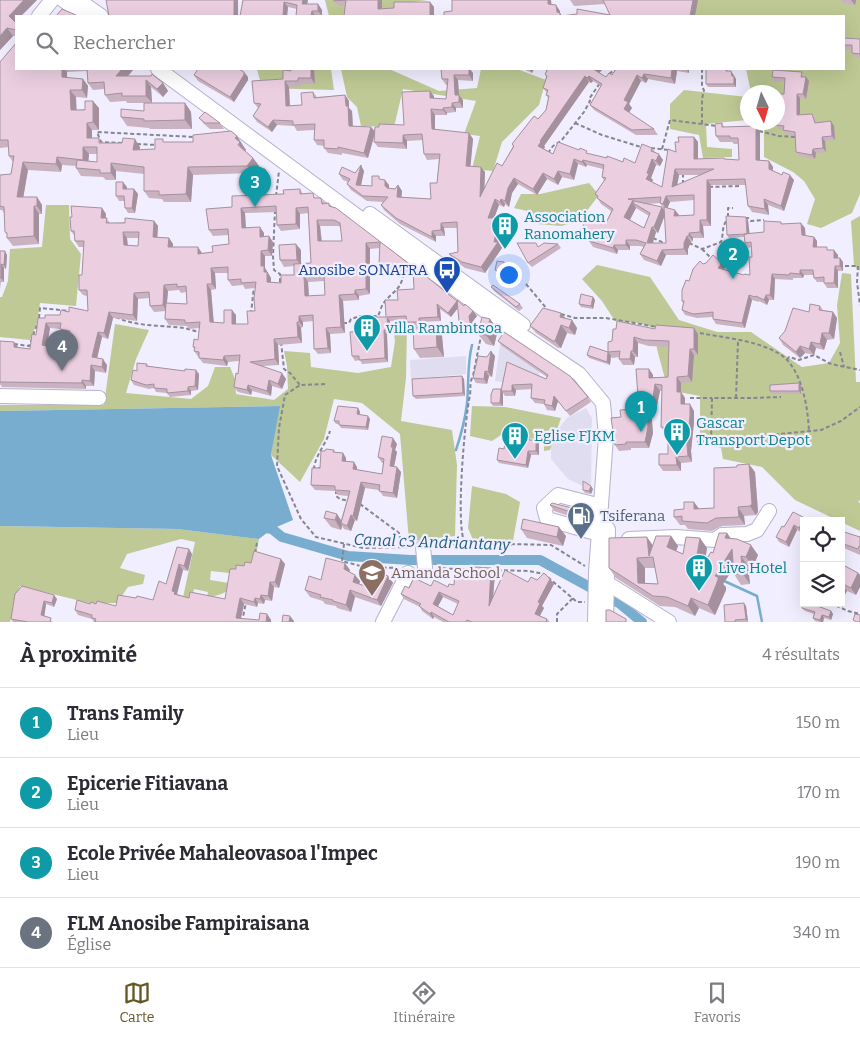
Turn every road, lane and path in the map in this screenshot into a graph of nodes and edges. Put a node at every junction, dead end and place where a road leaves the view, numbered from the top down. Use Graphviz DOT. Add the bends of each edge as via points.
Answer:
graph roads {
  1 [pos="52,0"];
  2 [pos="63,0"];
  3 [pos="78,0"];
  4 [pos="40,15"];
  5 [pos="85,15"];
  6 [pos="100,15"];
  7 [pos="159,70"];
  8 [pos="173,70"];
  9 [pos="615,70"];
  10 [pos="702,70"];
  11 [pos="607,76"];
  12 [pos="601,82"];
  13 [pos="575,123"];
  14 [pos="702,124"];
  15 [pos="719,126"];
  16 [pos="755,130"];
  17 [pos="195,137"];
  18 [pos="800,137"];
  19 [pos="157,145"];
  20 [pos="662,149"];
  21 [pos="671,150"];
  22 [pos="548,153"];
  23 [pos="280,158"];
  24 [pos="683,173"];
  25 [pos="739,186"];
  26 [pos="688,187"];
  27 [pos="702,188"];
  28 [pos="276,203"];
  29 [pos="733,208"];
  30 [pos="275,209"];
  31 [pos="741,218"];
  32 [pos="727,219"];
  33 [pos="734,219"];
  34 [pos="764,220"];
  35 [pos="646,238"];
  36 [pos="666,242"];
  37 [pos="684,242"];
  38 [pos="274,249"];
  39 [pos="702,249"];
  40 [pos="266,250"];
  41 [pos="411,256"];
  42 [pos="712,259"];
  43 [pos="845,266"];
  44 [pos="254,277"];
  45 [pos="280,284"];
  46 [pos="526,284"];
  47 [pos="860,305"];
  48 [pos="553,311"];
  49 [pos="76,312"];
  50 [pos="560,314"];
  51 [pos="112,315"];
  52 [pos="250,321"];
  53 [pos="339,324"];
  54 [pos="665,328"];
  55 [pos="700,333"];
  56 [pos="205,334"];
  57 [pos="482,334"];
  58 [pos="281,340"];
  59 [pos="738,340"];
  60 [pos="9,344"];
  61 [pos="840,352"];
  62 [pos="787,361"];
  63 [pos="844,367"];
  64 [pos="860,370"];
  65 [pos="325,384"];
  66 [pos="300,385"];
  67 [pos="0,396"];
  68 [pos="781,397"];
  69 [pos="99,398"];
  70 [pos="690,398"];
  71 [pos="712,398"];
  72 [pos="736,398"];
  73 [pos="860,407"];
  74 [pos="330,431"];
  75 [pos="809,432"];
  76 [pos="711,440"];
  77 [pos="697,442"];
  78 [pos="325,468"];
  79 [pos="336,486"];
  80 [pos="351,502"];
  81 [pos="358,503"];
  82 [pos="601,506"];
  83 [pos="769,511"];
  84 [pos="603,537"];
  85 [pos="257,543"];
  86 [pos="465,543"];
  87 [pos="344,544"];
  88 [pos="402,547"];
  89 [pos="423,547"];
  90 [pos="254,559"];
  91 [pos="425,568"];
  92 [pos="482,570"];
  93 [pos="491,570"];
  94 [pos="406,571"];
  95 [pos="601,579"];
  96 [pos="246,598"];
  97 [pos="573,598"];
  98 [pos="595,600"];
  99 [pos="839,607"];
  100 [pos="860,614"];
  101 [pos="602,619"];
  102 [pos="242,622"];
  103 [pos="383,622"];
  104 [pos="557,622"];
  105 [pos="669,622"];
  1 -- 4 [label="street"];
  2 -- 5 [label="street"];
  3 -- 6 [label="street"];
  7 -- 23 [label="street"];
  8 -- 84 [label="street" via="584,370 609,404 614,437"];
  9 -- 11 [label="path"];
  10 -- 14 [label="path"];
  12 -- 13 [label="path"];
  13 -- 20 [label="path" via="641,147"];
  13 -- 22 [label="path"];
  14 -- 15 [label="path"];
  14 -- 20 [label="path" via="670,120"];
  16 -- 18 [label="path"];
  17 -- 19 [label="path" via="97,132 101,142"];
  20 -- 21 [label="path"];
  23 -- 28 [label="path"];
  23 -- 41 [label="street"];
  24 -- 26 [label="path" via="683,186"];
  25 -- 27 [label="path"];
  29 -- 32 [label="path" via="728,208"];
  30 -- 38 [label="path"];
  31 -- 34 [label="path"];
  32 -- 33 [label="path"];
  32 -- 39 [label="path" via="721,242"];
  35 -- 36 [label="path"];
  37 -- 39 [label="path"];
  38 -- 40 [label="path"];
  38 -- 45 [label="path" via="274,270 280,274"];
  39 -- 42 [label="path"];
  41 -- 53 [label="path" via="397,291 383,304 378,316 360,316 349,323"];
  41 -- 82 [label="street" via="486,312 579,374 602,403 606,437"];
  43 -- 47 [label="path" via="858,266"];
  44 -- 52 [label="path"];
  46 -- 48 [label="path" via="546,309"];
  49 -- 60 [label="path" via="40,308 29,346"];
  50 -- 54 [label="path" via="575,318 632,321"];
  51 -- 56 [label="path" via="132,322 185,328"];
  55 -- 59 [label="path"];
  57 -- 86 [label="path" via="470,382 466,422 461,521"];
  58 -- 66 [label="path" via="284,369"];
  59 -- 62 [label="path" via="779,353"];
  59 -- 72 [label="path"];
  61 -- 63 [label="path"];
  62 -- 63 [label="path" via="789,357 799,360 814,356"];
  62 -- 75 [label="path" via="804,392"];
  63 -- 64 [label="path"];
  65 -- 66 [label="path"];
  66 -- 87 [label="path" via="285,395 277,466 301,519 316,537"];
  67 -- 69 [label="street"];
  68 -- 72 [label="path"];
  70 -- 71 [label="path"];
  71 -- 72 [label="path"];
  71 -- 76 [label="path"];
  73 -- 75 [label="path" via="841,421"];
  74 -- 78 [label="path" via="316,457 314,468"];
  75 -- 76 [label="path"];
  76 -- 77 [label="path"];
  79 -- 80 [label="path" via="336,496"];
  81 -- 88 [label="path" via="399,533"];
  82 -- 84 [label="street"];
  82 -- 84 [label="street" via="558,495 544,508 547,519"];
  83 -- 84 [label="street" via="757,530 747,534 722,535 715,540"];
  84 -- 95 [label="street"];
  85 -- 90 [label="path"];
  86 -- 89 [label="path"];
  86 -- 95 [label="path" via="551,545"];
  87 -- 88 [label="path" via="362,548"];
  87 -- 94 [label="path" via="342,561 364,567"];
  88 -- 89 [label="path"];
  89 -- 91 [label="street"];
  91 -- 92 [label="path"];
  93 -- 97 [label="path" via="544,574"];
  94 -- 103 [label="street"];
  95 -- 98 [label="street"];
  95 -- 101 [label="street"];
  95 -- 105 [label="street"];
  96 -- 102 [label="path"];
  97 -- 98 [label="path" via="576,602"];
  97 -- 104 [label="path" via="557,614"];
  98 -- 101 [label="street"];
  99 -- 100 [label="path"];
}
